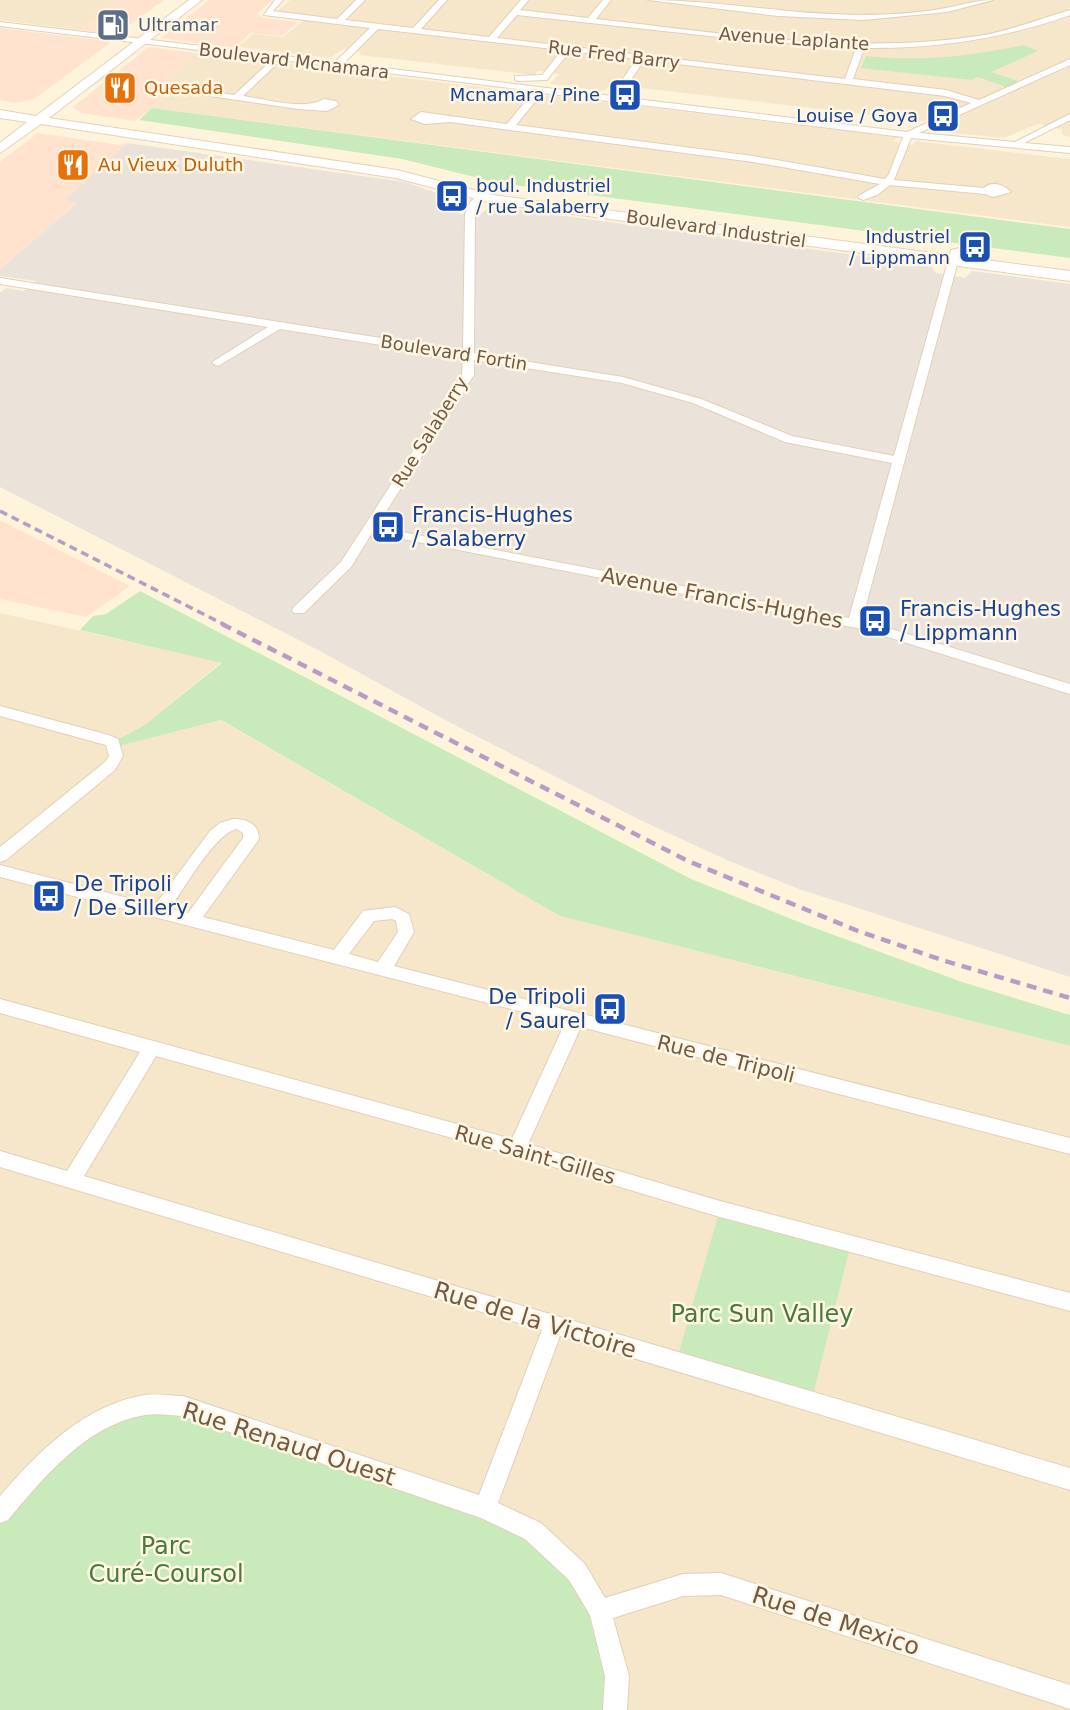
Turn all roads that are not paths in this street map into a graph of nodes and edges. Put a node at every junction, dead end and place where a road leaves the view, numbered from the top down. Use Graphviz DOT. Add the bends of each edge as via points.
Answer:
graph roads {
  1 [pos="179,0"];
  2 [pos="195,0"];
  3 [pos="279,0"];
  4 [pos="361,0"];
  5 [pos="443,0"];
  6 [pos="525,0"];
  7 [pos="607,0"];
  8 [pos="652,0"];
  9 [pos="989,0"];
  10 [pos="514,12"];
  11 [pos="1070,12"];
  12 [pos="590,21"];
  13 [pos="337,23"];
  14 [pos="0,24"];
  15 [pos="375,27"];
  16 [pos="412,32"];
  17 [pos="137,41"];
  18 [pos="490,41"];
  19 [pos="862,45"];
  20 [pos="567,50"];
  21 [pos="279,58"];
  22 [pos="641,58"];
  23 [pos="340,62"];
  24 [pos="1068,65"];
  25 [pos="848,82"];
  26 [pos="173,90"];
  27 [pos="539,91"];
  28 [pos="616,95"];
  29 [pos="236,98"];
  30 [pos="66,100"];
  31 [pos="981,103"];
  32 [pos="0,106"];
  33 [pos="318,106"];
  34 [pos="35,112"];
  35 [pos="0,117"];
  36 [pos="1070,117"];
  37 [pos="450,118"];
  38 [pos="92,121"];
  39 [pos="897,122"];
  40 [pos="79,127"];
  41 [pos="509,127"];
  42 [pos="911,129"];
  43 [pos="1039,132"];
  44 [pos="0,135"];
  45 [pos="19,136"];
  46 [pos="1070,143"];
  47 [pos="262,146"];
  48 [pos="1016,146"];
  49 [pos="0,149"];
  50 [pos="240,152"];
  51 [pos="1070,152"];
  52 [pos="890,181"];
  53 [pos="988,191"];
  54 [pos="486,192"];
  55 [pos="863,197"];
  56 [pos="954,255"];
  57 [pos="1070,265"];
  58 [pos="1070,276"];
  59 [pos="0,281"];
  60 [pos="278,325"];
  61 [pos="469,356"];
  62 [pos="218,363"];
  63 [pos="899,461"];
  64 [pos="369,529"];
  65 [pos="299,610"];
  66 [pos="854,623"];
  67 [pos="1070,689"];
  68 [pos="0,711"];
  69 [pos="0,856"];
  70 [pos="0,871"];
  71 [pos="159,912"];
  72 [pos="191,920"];
  73 [pos="337,959"];
  74 [pos="382,970"];
  75 [pos="0,1006"];
  76 [pos="575,1021"];
  77 [pos="151,1049"];
  78 [pos="1070,1146"];
  79 [pos="517,1148"];
  80 [pos="0,1159"];
  81 [pos="71,1180"];
  82 [pos="1070,1302"];
  83 [pos="554,1326"];
  84 [pos="1070,1479"];
  85 [pos="485,1508"];
  86 [pos="0,1511"];
  87 [pos="600,1611"];
  88 [pos="1070,1696"];
  89 [pos="615,1710"];
  1 -- 17 [label="street"];
  2 -- 17 [label="street"];
  3 -- 13 [label="street, Rue Fred Barry" via="267,13"];
  4 -- 13 [label="street"];
  5 -- 16 [label="street"];
  6 -- 10 [label="street"];
  7 -- 12 [label="street"];
  8 -- 9 [label="street" via="844,17 931,12"];
  10 -- 12 [label="street, Avenue Laplante"];
  10 -- 18 [label="street"];
  11 -- 19 [label="street, Avenue Laplante" via="984,36"];
  12 -- 19 [label="street, Avenue Laplante" via="787,42"];
  13 -- 15 [label="street, Rue Fred Barry"];
  14 -- 17 [label="street, Boulevard Mcnamara"];
  15 -- 16 [label="street, Rue Fred Barry"];
  15 -- 23 [label="street"];
  16 -- 18 [label="street, Rue Fred Barry"];
  17 -- 21 [label="street, Boulevard Mcnamara"];
  17 -- 30 [label="street"];
  17 -- 34 [label="street"];
  18 -- 20 [label="street, Rue Fred Barry"];
  19 -- 25 [label="street"];
  20 -- 22 [label="street, Rue Fred Barry"];
  20 -- 23 [label="street" via="541,79"];
  21 -- 23 [label="street, Boulevard Mcnamara"];
  21 -- 29 [label="street"];
  22 -- 25 [label="street, Rue Fred Barry"];
  22 -- 28 [label="street"];
  23 -- 27 [label="street, Boulevard Mcnamara"];
  23 -- 28 [label="street, Boulevard Mcnamara"];
  24 -- 31 [label="street"];
  25 -- 31 [label="street, Rue Fred Barry" via="951,94"];
  26 -- 29 [label="street"];
  27 -- 28 [label="street, Boulevard Mcnamara"];
  27 -- 41 [label="street"];
  28 -- 39 [label="street"];
  28 -- 42 [label="street, Boulevard Mcnamara"];
  29 -- 33 [label="street"];
  30 -- 34 [label="street"];
  30 -- 38 [label="street" via="70,112"];
  31 -- 42 [label="street" via="924,128"];
  32 -- 34 [label="street"];
  34 -- 35 [label="street"];
  34 -- 38 [label="street, Boulevard Industriel"];
  34 -- 40 [label="street, Boulevard Industriel"];
  34 -- 44 [label="street"];
  34 -- 45 [label="street"];
  35 -- 44 [label="street"];
  36 -- 43 [label="street"];
  37 -- 41 [label="street"];
  38 -- 47 [label="street, Boulevard Industriel"];
  40 -- 45 [label="street" via="48,128"];
  40 -- 50 [label="street, Boulevard Industriel"];
  41 -- 52 [label="street"];
  42 -- 48 [label="street, Boulevard Mcnamara"];
  42 -- 52 [label="street"];
  43 -- 46 [label="street"];
  43 -- 48 [label="street"];
  45 -- 49 [label="street"];
  47 -- 50 [label="street, Boulevard Industriel" via="242,147"];
  47 -- 54 [label="street, Boulevard Industriel" via="405,165"];
  48 -- 51 [label="street, Boulevard Mcnamara"];
  50 -- 54 [label="street, Boulevard Industriel" via="405,175"];
  52 -- 53 [label="street"];
  52 -- 55 [label="street"];
  54 -- 56 [label="street, Boulevard Industriel"];
  54 -- 61 [label="street, Rue Salaberry" via="470,214"];
  56 -- 57 [label="street, Boulevard Industriel"];
  56 -- 58 [label="street, Boulevard Industriel"];
  56 -- 63 [label="street"];
  59 -- 60 [label="street, Boulevard Fortin"];
  60 -- 61 [label="street, Boulevard Fortin"];
  60 -- 62 [label="street"];
  61 -- 63 [label="street, Boulevard Fortin" via="642,385 697,401 789,439"];
  61 -- 64 [label="street, Rue Salaberry" via="466,379"];
  63 -- 66 [label="street"];
  64 -- 65 [label="street, Rue Salaberry" via="340,571"];
  64 -- 66 [label="street, Avenue Francis-Hughes"];
  66 -- 67 [label="street, Avenue Francis-Hughes"];
  68 -- 69 [label="street" via="104,738 113,742 116,755 110,766"];
  70 -- 71 [label="street, Rue de Tripoli"];
  71 -- 72 [label="street, Rue de Tripoli"];
  71 -- 72 [label="street" via="219,832 235,823 245,825 251,839"];
  72 -- 73 [label="street, Rue de Tripoli"];
  73 -- 74 [label="street, Rue de Tripoli"];
  73 -- 74 [label="street" via="369,915 396,913 403,918 405,932"];
  74 -- 76 [label="street, Rue de Tripoli"];
  75 -- 77 [label="street, Rue Saint-Gilles"];
  76 -- 78 [label="street, Rue de Tripoli"];
  76 -- 79 [label="street"];
  77 -- 79 [label="street, Rue Saint-Gilles"];
  77 -- 81 [label="street"];
  79 -- 82 [label="street, Rue Saint-Gilles" via="720,1209"];
  80 -- 81 [label="street, Rue de la Victoire"];
  81 -- 83 [label="street, Rue de la Victoire"];
  83 -- 84 [label="street, Rue de la Victoire"];
  83 -- 85 [label="street"];
  85 -- 86 [label="street, Rue Renaud Ouest" via="183,1406 146,1405 86,1430 44,1461"];
  85 -- 87 [label="street, Rue Renaud Ouest" via="533,1531 577,1572"];
  87 -- 88 [label="street, Rue de Mexico" via="683,1585 721,1584"];
  87 -- 89 [label="street, Rue Renaud Ouest" via="617,1676"];
}
